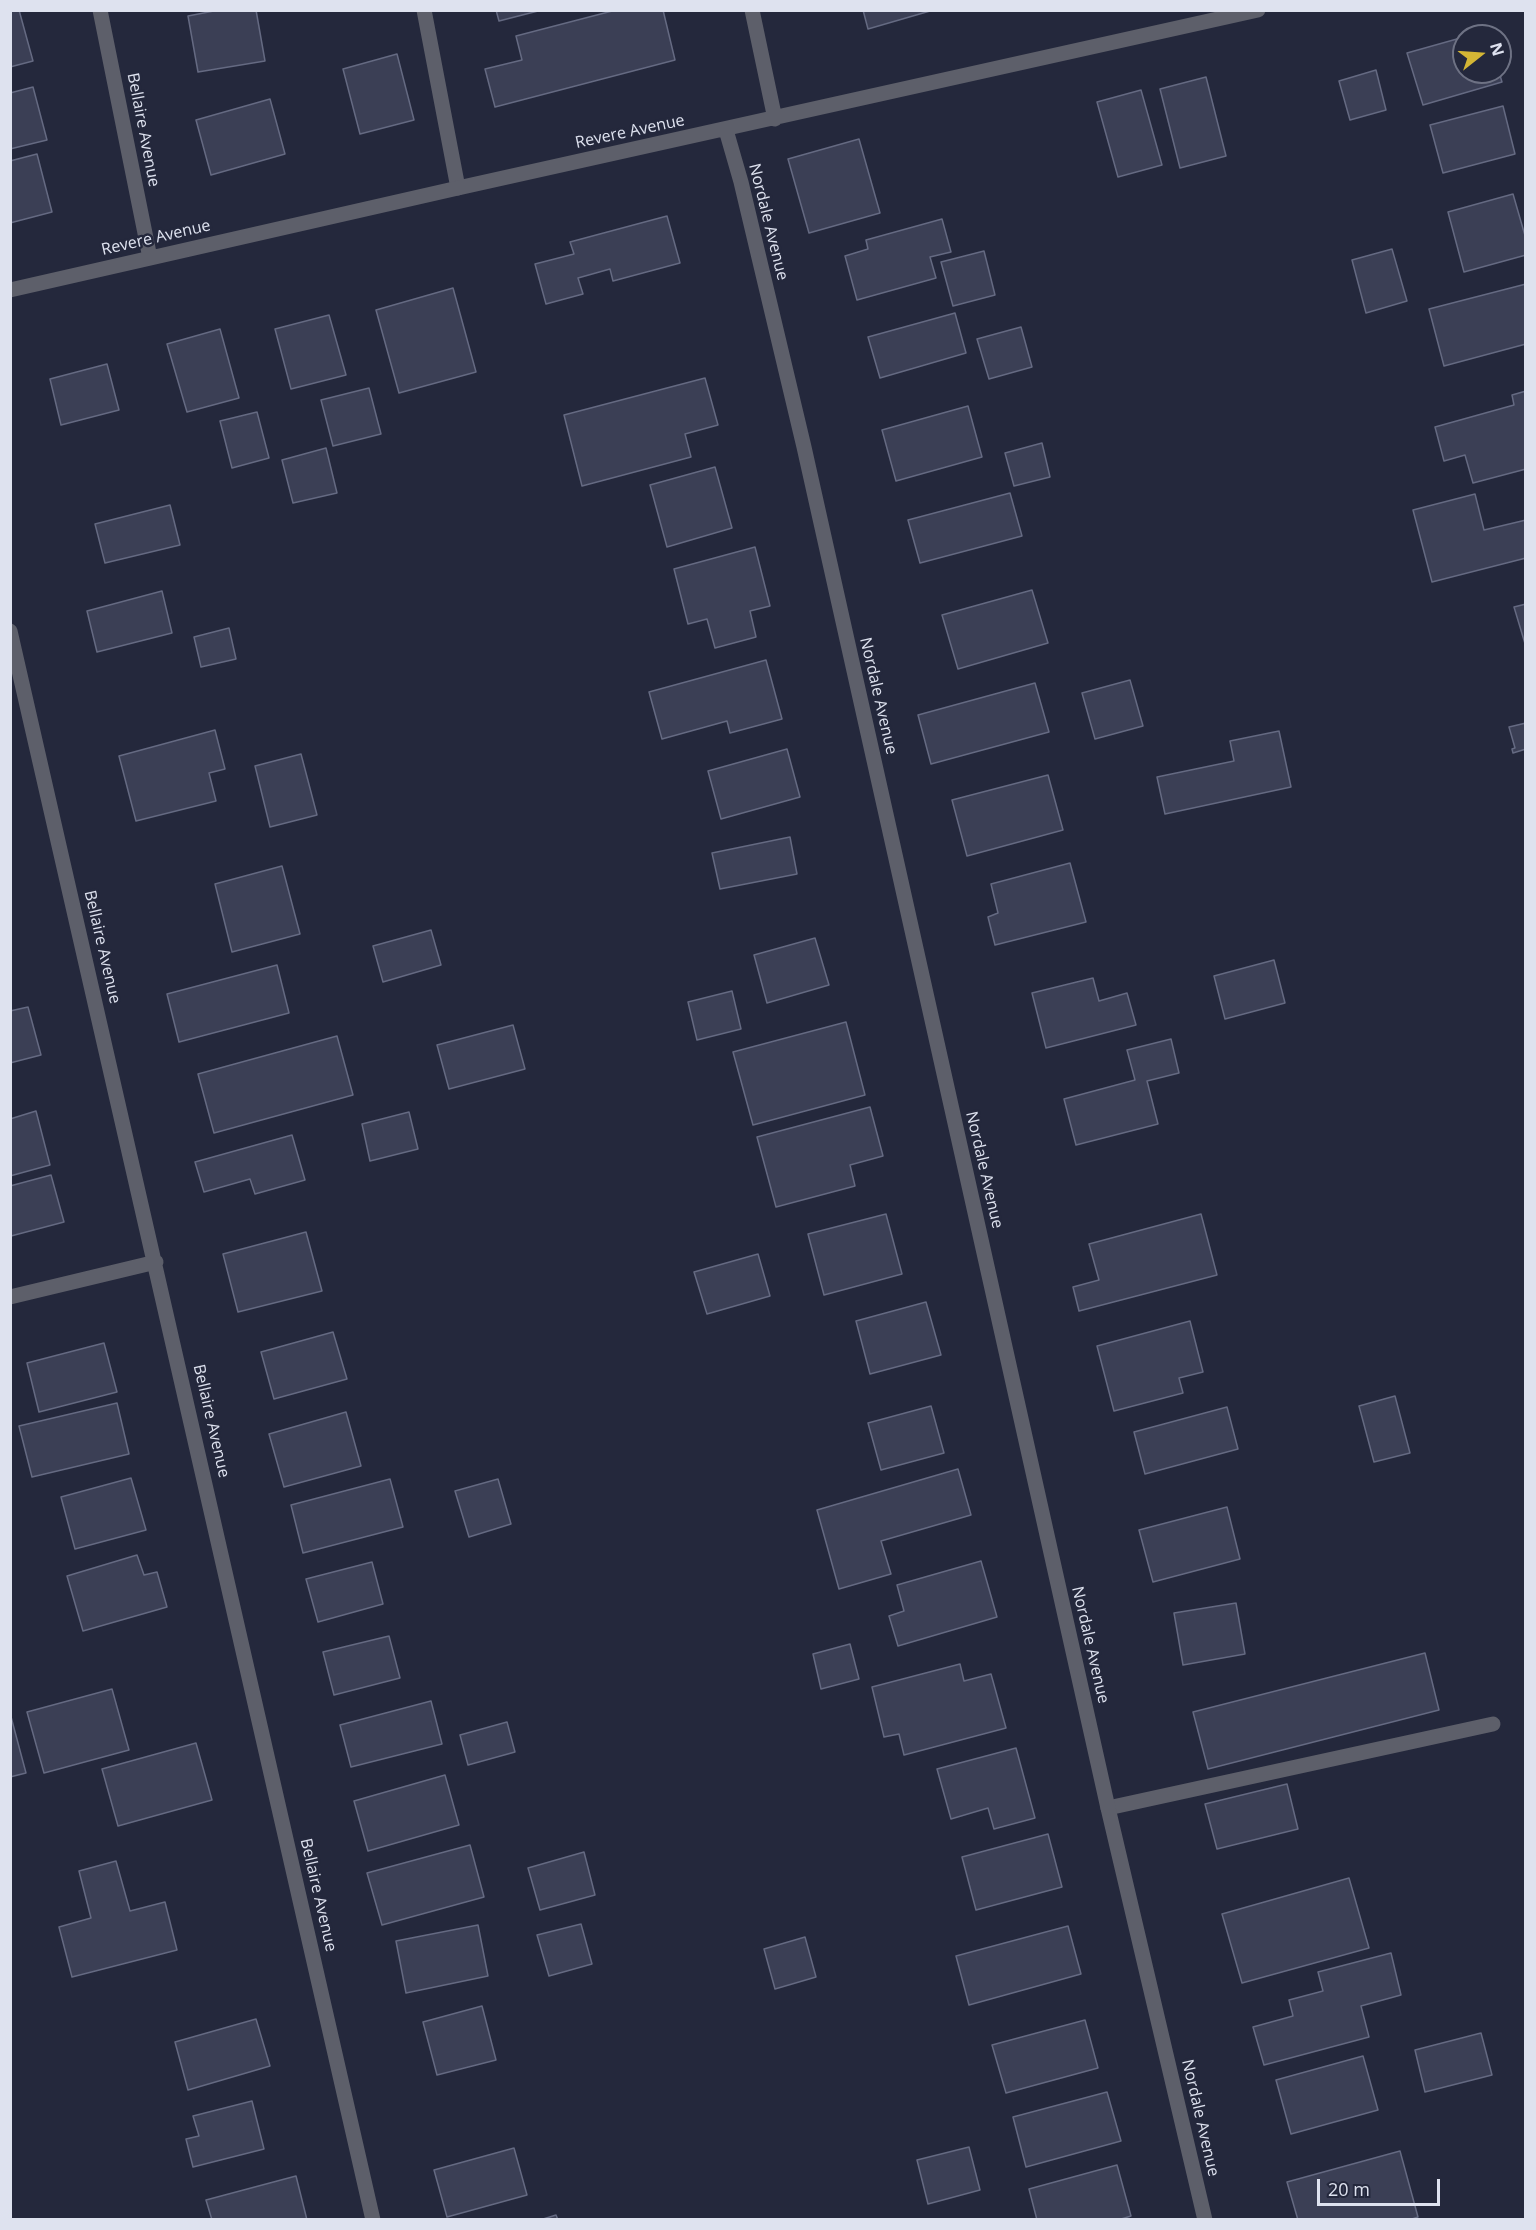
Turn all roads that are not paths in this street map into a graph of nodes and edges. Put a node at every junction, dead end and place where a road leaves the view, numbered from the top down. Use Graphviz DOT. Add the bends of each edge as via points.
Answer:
graph roads {
  1 [pos="100,10"];
  2 [pos="424,10"];
  3 [pos="752,10"];
  4 [pos="1258,10"];
  5 [pos="775,119"];
  6 [pos="726,130"];
  7 [pos="458,188"];
  8 [pos="150,258"];
  9 [pos="10,290"];
  10 [pos="10,631"];
  11 [pos="156,1262"];
  12 [pos="10,1297"];
  13 [pos="1493,1724"];
  14 [pos="1108,1808"];
  15 [pos="373,2220"];
  16 [pos="1205,2220"];
  1 -- 8 [label="street, Bellaire Avenue"];
  2 -- 7 [label="street"];
  3 -- 5 [label="street"];
  4 -- 5 [label="street, Revere Avenue"];
  5 -- 6 [label="street, Revere Avenue"];
  6 -- 7 [label="street, Revere Avenue"];
  6 -- 14 [label="street, Nordale Avenue" via="804,447"];
  7 -- 8 [label="street, Revere Avenue"];
  8 -- 9 [label="street, Revere Avenue"];
  10 -- 11 [label="street, Bellaire Avenue"];
  11 -- 12 [label="street"];
  11 -- 15 [label="street, Bellaire Avenue"];
  13 -- 14 [label="street"];
  14 -- 16 [label="street, Nordale Avenue"];
}
